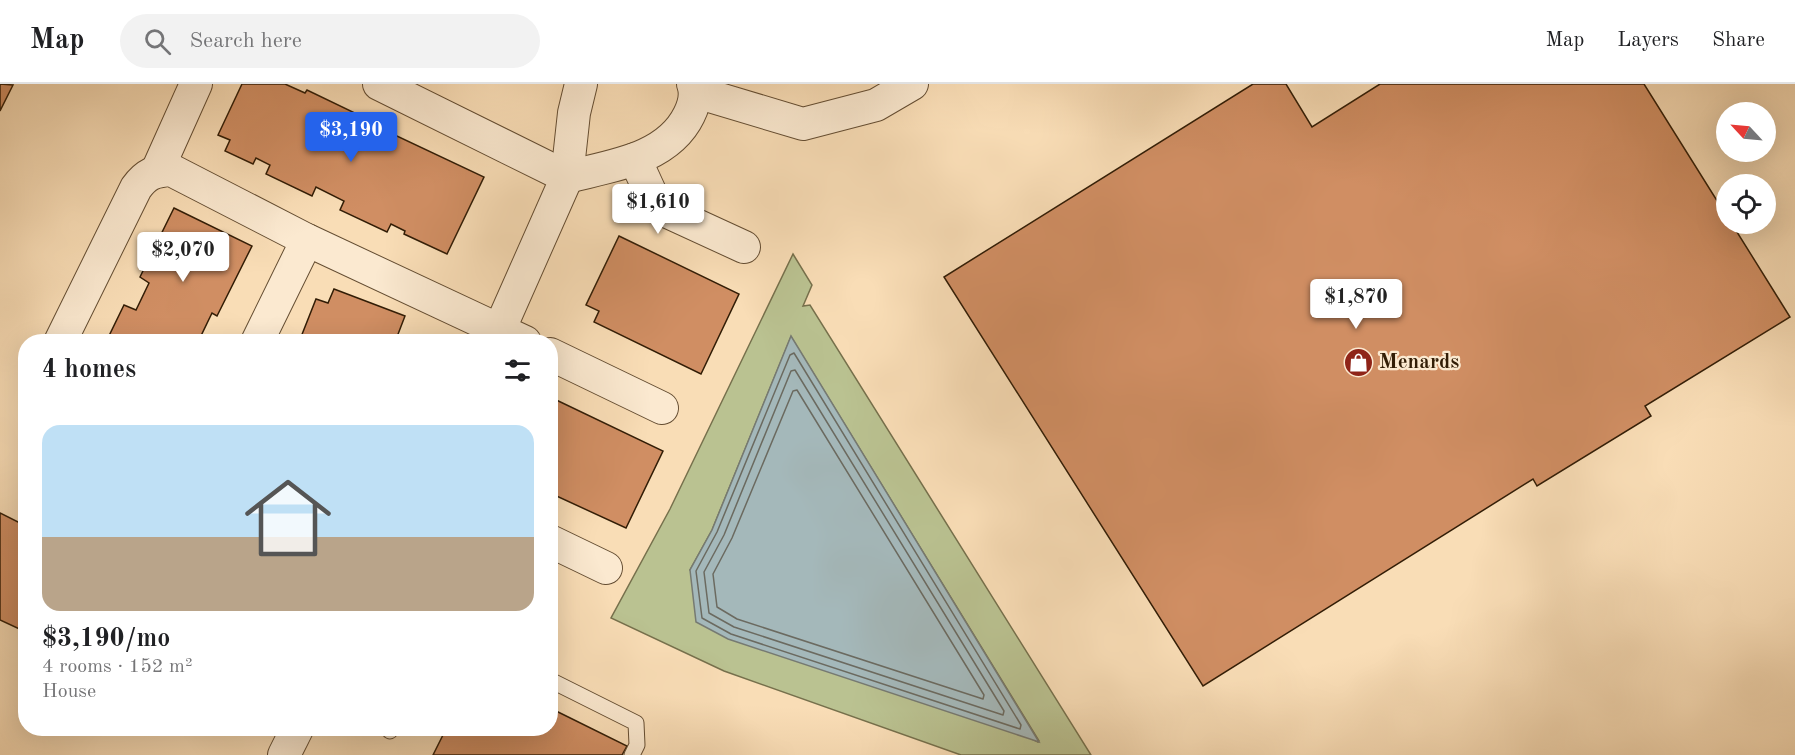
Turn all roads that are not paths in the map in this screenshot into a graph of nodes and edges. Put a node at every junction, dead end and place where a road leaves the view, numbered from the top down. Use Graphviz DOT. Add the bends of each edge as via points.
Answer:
graph roads {
  1 [pos="196,84"];
  2 [pos="379,84"];
  3 [pos="581,84"];
  4 [pos="912,84"];
  5 [pos="694,88"];
  6 [pos="635,159"];
  7 [pos="157,171"];
  8 [pos="567,177"];
  9 [pos="308,240"];
  10 [pos="744,247"];
  11 [pos="64,334"];
  12 [pos="261,334"];
  13 [pos="498,334"];
  14 [pos="508,334"];
  15 [pos="558,358"];
  16 [pos="662,408"];
  17 [pos="558,545"];
  18 [pos="606,568"];
  19 [pos="558,685"];
  20 [pos="294,736"];
  21 [pos="284,755"];
  22 [pos="632,755"];
  1 -- 7 [label="street"];
  2 -- 8 [label="street"];
  3 -- 8 [label="street"];
  4 -- 5 [label="street" via="876,105 802,124"];
  5 -- 6 [label="street" via="693,107 685,123 652,152"];
  6 -- 8 [label="street"];
  6 -- 10 [label="street" via="657,207"];
  7 -- 9 [label="street" via="171,170"];
  7 -- 11 [label="street" via="144,177 136,188"];
  8 -- 14 [label="street"];
  9 -- 12 [label="street"];
  9 -- 13 [label="street"];
  15 -- 16 [label="street"];
  17 -- 18 [label="street"];
  19 -- 22 [label="lane" via="636,723 637,745"];
  20 -- 21 [label="street"];
}
